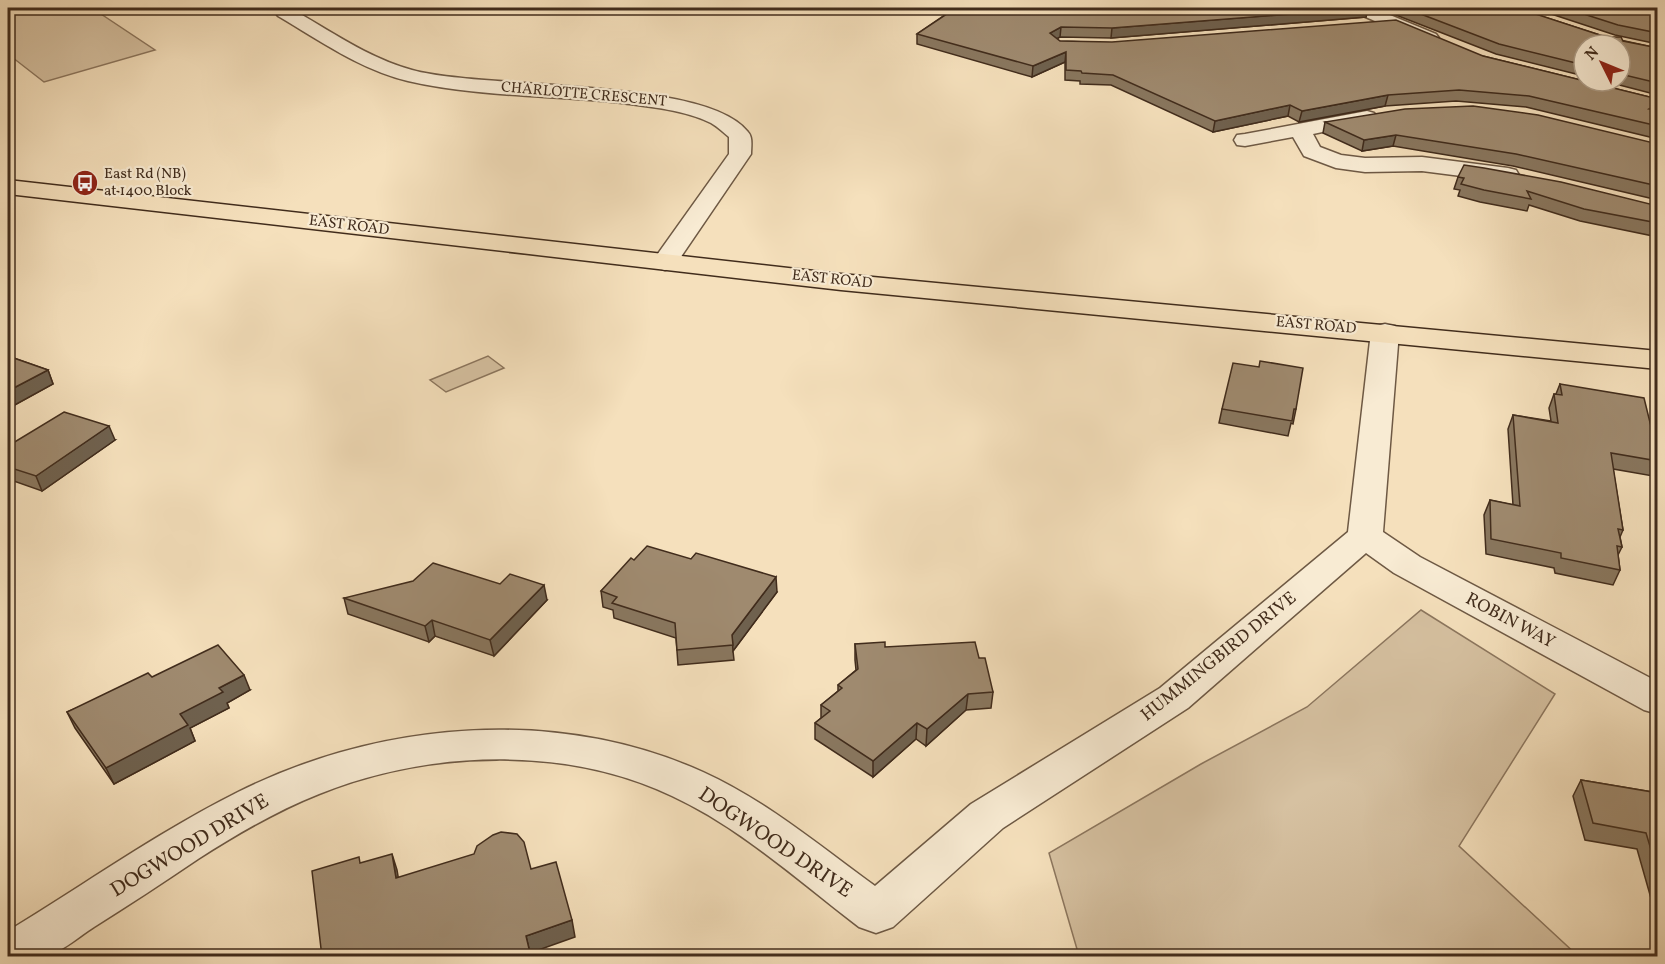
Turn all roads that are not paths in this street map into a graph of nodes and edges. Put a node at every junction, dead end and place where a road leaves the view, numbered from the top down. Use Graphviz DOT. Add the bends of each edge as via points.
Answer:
graph roads {
  1 [pos="284,12"];
  2 [pos="1361,17"];
  3 [pos="1447,44"];
  4 [pos="1389,114"];
  5 [pos="1300,130"];
  6 [pos="1245,140"];
  7 [pos="1526,178"];
  8 [pos="8,187"];
  9 [pos="665,262"];
  10 [pos="1385,332"];
  11 [pos="1658,360"];
  12 [pos="1365,536"];
  13 [pos="1658,700"];
  14 [pos="876,913"];
  15 [pos="8,956"];
  1 -- 9 [label="street, CHARLOTTE CRESCENT" via="376,63 411,76 662,102 706,112 726,122 740,135 740,154"];
  2 -- 3 [label="street" via="1393,23"];
  4 -- 5 [label="street"];
  5 -- 6 [label="street"];
  5 -- 7 [label="street" via="1312,151 1336,161 1422,164"];
  8 -- 9 [label="main road, EAST ROAD"];
  9 -- 10 [label="main road, EAST ROAD"];
  10 -- 11 [label="main road, EAST ROAD"];
  10 -- 12 [label="street"];
  12 -- 13 [label="street, ROBIN WAY" via="1407,566"];
  12 -- 14 [label="street, HUMMINGBIRD DRIVE" via="1174,698 987,816"];
  14 -- 15 [label="street, DOGWOOD DRIVE" via="751,822 686,783 608,757 494,744 423,751 340,771 283,791 221,823"];
}
